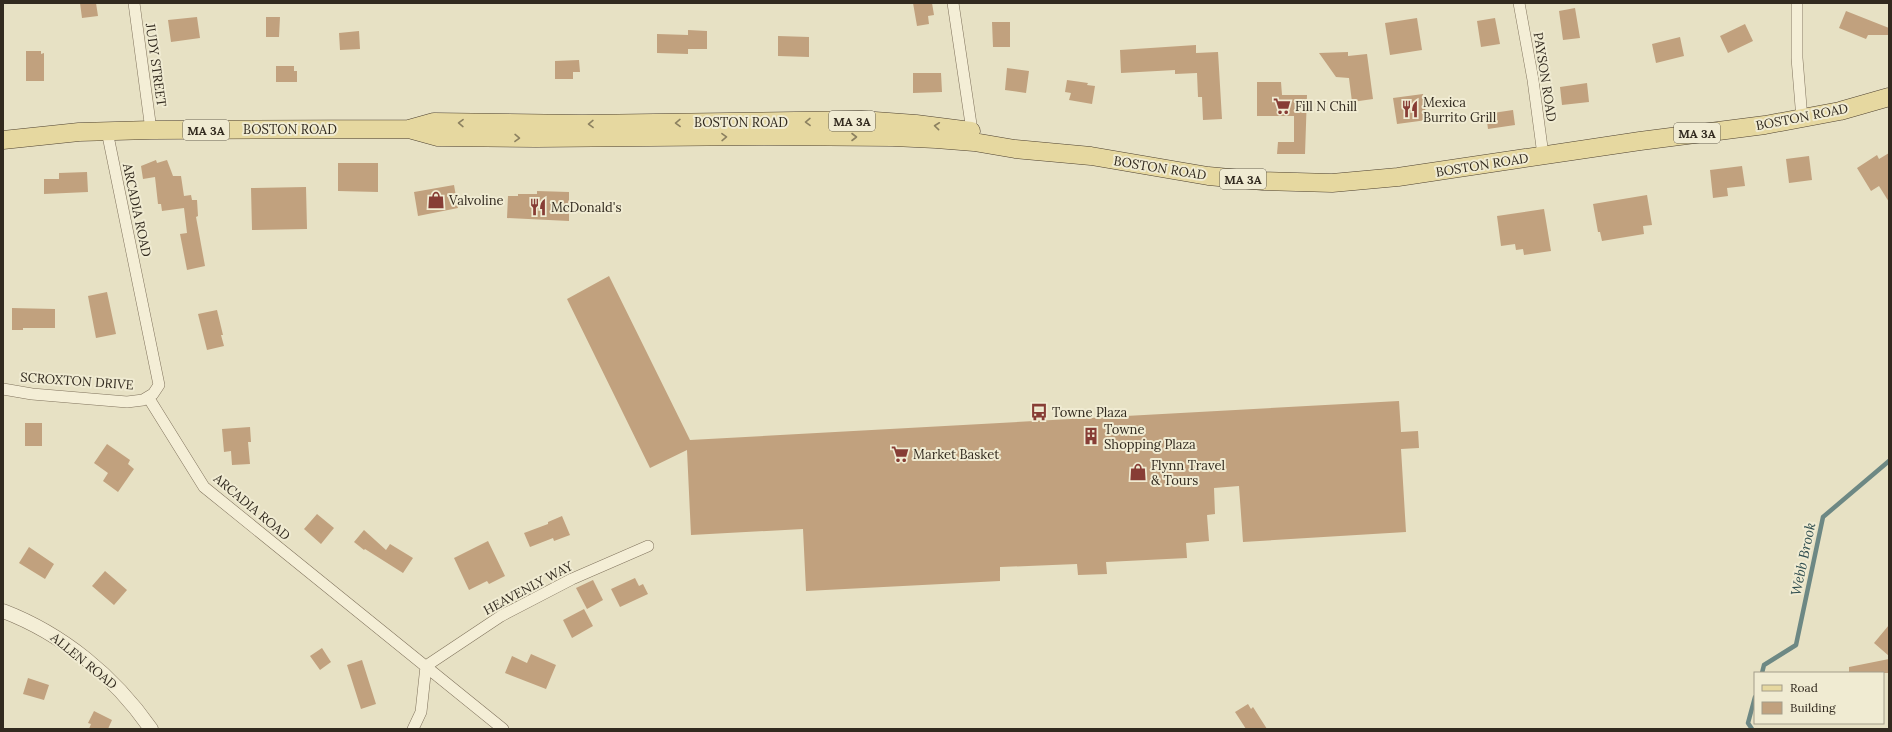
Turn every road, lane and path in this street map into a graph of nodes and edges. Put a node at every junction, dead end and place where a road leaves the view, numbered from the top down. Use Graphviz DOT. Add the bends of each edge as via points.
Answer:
graph roads {
  1 [pos="134,3"];
  2 [pos="953,3"];
  3 [pos="1518,3"];
  4 [pos="1798,3"];
  5 [pos="1889,97"];
  6 [pos="1802,119"];
  7 [pos="409,129"];
  8 [pos="151,130"];
  9 [pos="107,131"];
  10 [pos="972,131"];
  11 [pos="3,140"];
  12 [pos="1071,154"];
  13 [pos="1543,155"];
  14 [pos="3,389"];
  15 [pos="148,397"];
  16 [pos="648,546"];
  17 [pos="3,611"];
  18 [pos="426,666"];
  19 [pos="151,729"];
  20 [pos="413,729"];
  21 [pos="503,729"];
  1 -- 8 [label="street, JUDY STREET"];
  2 -- 10 [label="street"];
  3 -- 13 [label="street, PAYSON ROAD" via="1533,80"];
  4 -- 6 [label="street" via="1797,58"];
  5 -- 6 [label="main road, BOSTON ROAD / MA 3A"];
  6 -- 13 [label="main road, BOSTON ROAD / MA 3A"];
  7 -- 8 [label="main road, BOSTON ROAD / MA 3A"];
  10 -- 7 [label="main road, BOSTON ROAD / MA 3A, one-way" via="861,120 582,124 434,122"];
  7 -- 12 [label="main road, BOSTON ROAD / MA 3A, one-way" via="438,137 893,137 974,142"];
  8 -- 9 [label="main road, BOSTON ROAD / MA 3A"];
  9 -- 11 [label="main road, BOSTON ROAD / MA 3A"];
  9 -- 15 [label="street, ARCADIA ROAD" via="159,385 154,394"];
  10 -- 12 [label="main road, BOSTON ROAD / MA 3A" via="1030,142"];
  12 -- 13 [label="main road, BOSTON ROAD / MA 3A" via="1208,176 1332,183 1398,177"];
  14 -- 15 [label="street, SCROXTON DRIVE" via="127,402"];
  15 -- 18 [label="street, ARCADIA ROAD" via="204,487"];
  16 -- 18 [label="street, HEAVENLY WAY" via="572,579 501,616"];
  17 -- 19 [label="street, ALLEN ROAD" via="35,624 70,646 116,685"];
  18 -- 20 [label="street" via="420,712"];
  18 -- 21 [label="street, ARCADIA ROAD"];
}
